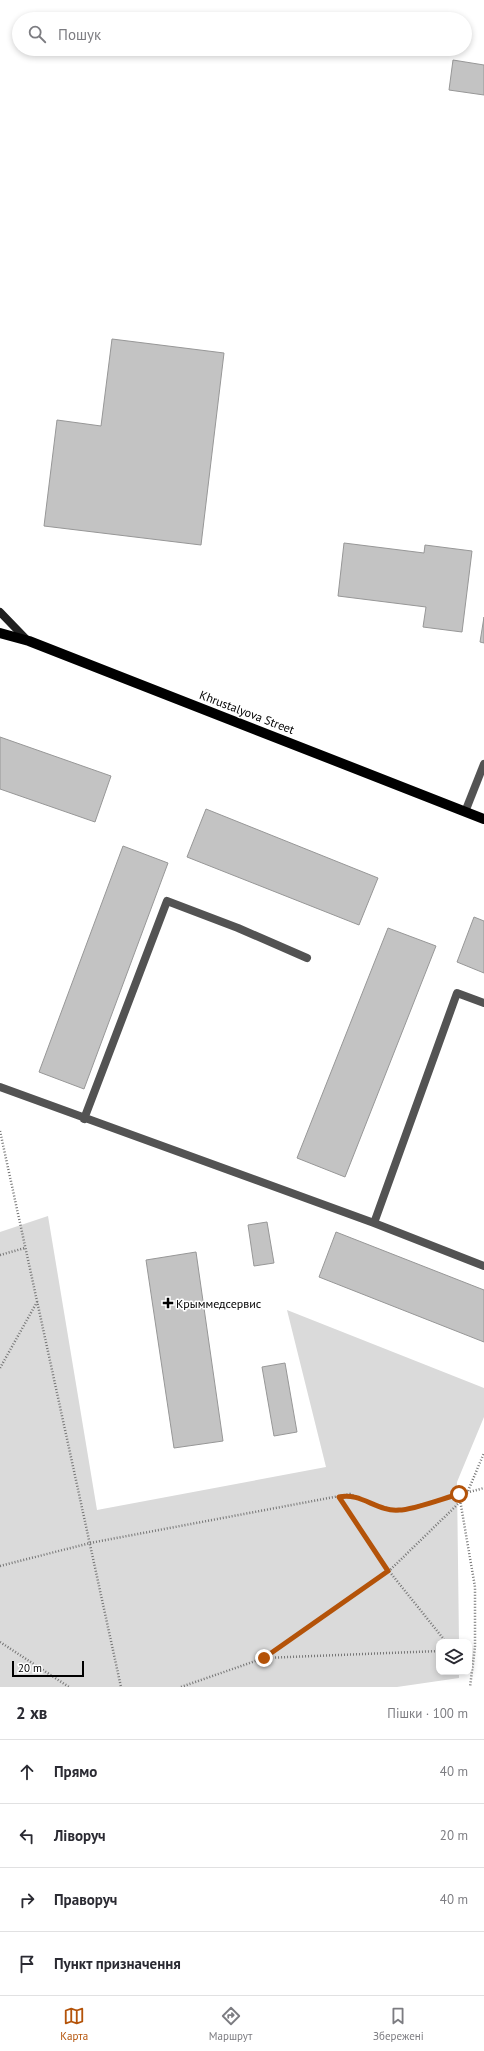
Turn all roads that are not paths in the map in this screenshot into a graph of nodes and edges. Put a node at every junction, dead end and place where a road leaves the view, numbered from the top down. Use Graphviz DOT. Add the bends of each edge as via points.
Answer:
graph roads {
  1 [pos="0,612"];
  2 [pos="0,633"];
  3 [pos="29,641"];
  4 [pos="484,764"];
  5 [pos="465,812"];
  6 [pos="484,819"];
  7 [pos="307,958"];
  8 [pos="484,1003"];
  9 [pos="0,1087"];
  10 [pos="84,1118"];
  11 [pos="374,1224"];
  12 [pos="484,1266"];
  1 -- 3 [label="main road"];
  2 -- 3 [label="main road, Khrustalyova Street"];
  3 -- 5 [label="main road, Khrustalyova Street"];
  4 -- 5 [label="street"];
  5 -- 6 [label="main road, Khrustalyova Street"];
  7 -- 10 [label="street" via="167,901"];
  8 -- 11 [label="street" via="457,993"];
  9 -- 10 [label="street"];
  10 -- 11 [label="street"];
  11 -- 12 [label="street"];
}
